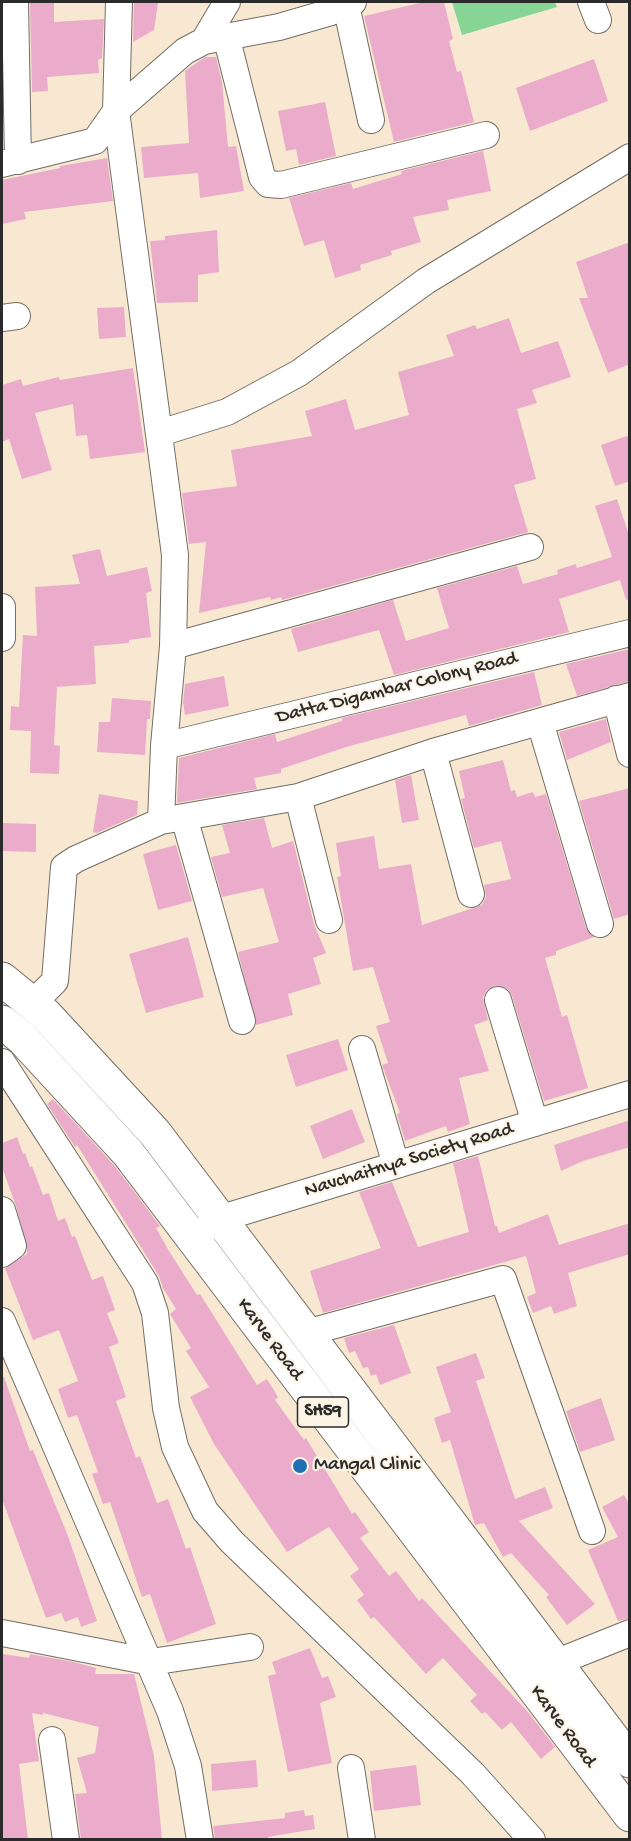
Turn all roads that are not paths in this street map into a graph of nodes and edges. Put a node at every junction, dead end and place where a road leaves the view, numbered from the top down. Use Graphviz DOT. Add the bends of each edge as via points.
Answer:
graph roads {
  1 [pos="15,2"];
  2 [pos="118,2"];
  3 [pos="207,2"];
  4 [pos="227,2"];
  5 [pos="349,3"];
  6 [pos="215,38"];
  7 [pos="116,111"];
  8 [pos="371,120"];
  9 [pos="486,135"];
  10 [pos="630,157"];
  11 [pos="10,162"];
  12 [pos="160,433"];
  13 [pos="530,547"];
  14 [pos="2,607"];
  15 [pos="630,633"];
  16 [pos="2,638"];
  17 [pos="173,646"];
  18 [pos="623,698"];
  19 [pos="540,722"];
  20 [pos="164,746"];
  21 [pos="433,752"];
  22 [pos="630,754"];
  23 [pos="298,797"];
  24 [pos="173,819"];
  25 [pos="471,894"];
  26 [pos="329,920"];
  27 [pos="600,924"];
  28 [pos="2,979"];
  29 [pos="498,1000"];
  30 [pos="33,1003"];
  31 [pos="242,1021"];
  32 [pos="2,1022"];
  33 [pos="362,1048"];
  34 [pos="2,1062"];
  35 [pos="630,1094"];
  36 [pos="535,1123"];
  37 [pos="396,1165"];
  38 [pos="2,1210"];
  39 [pos="222,1218"];
  40 [pos="194,1237"];
  41 [pos="2,1254"];
  42 [pos="2,1321"];
  43 [pos="306,1333"];
  44 [pos="592,1531"];
  45 [pos="2,1633"];
  46 [pos="630,1633"];
  47 [pos="250,1647"];
  48 [pos="151,1662"];
  49 [pos="555,1663"];
  50 [pos="527,1681"];
  51 [pos="52,1740"];
  52 [pos="630,1761"];
  53 [pos="351,1768"];
  54 [pos="630,1815"];
  55 [pos="66,1839"];
  56 [pos="200,1839"];
  57 [pos="362,1839"];
  58 [pos="532,1839"];
  1 -- 11 [label="street"];
  2 -- 7 [label="street"];
  3 -- 6 [label="street"];
  4 -- 6 [label="street"];
  5 -- 6 [label="street" via="279,27"];
  5 -- 8 [label="street"];
  6 -- 7 [label="street" via="185,51"];
  6 -- 9 [label="street" via="262,177 268,184 281,185"];
  7 -- 11 [label="street" via="96,141"];
  7 -- 12 [label="street"];
  10 -- 12 [label="street" via="426,281 299,372 227,412"];
  12 -- 17 [label="street" via="175,555"];
  13 -- 17 [label="street"];
  14 -- 16 [label="street"];
  15 -- 20 [label="street, Datta Digambar Colony Road"];
  17 -- 20 [label="street"];
  18 -- 19 [label="street"];
  18 -- 22 [label="street"];
  19 -- 21 [label="street"];
  19 -- 27 [label="street"];
  20 -- 24 [label="street"];
  21 -- 23 [label="street"];
  21 -- 25 [label="street"];
  23 -- 24 [label="street"];
  23 -- 26 [label="street"];
  24 -- 30 [label="street" via="64,867 55,981"];
  24 -- 31 [label="street"];
  28 -- 30 [label="main road, Karve Road / SH59"];
  29 -- 36 [label="street"];
  30 -- 39 [label="main road, Karve Road / SH59" via="155,1132"];
  32 -- 40 [label="main road, Karve Road / SH59" via="22,1038 129,1153"];
  33 -- 37 [label="street"];
  34 -- 58 [label="street" via="145,1283 155,1313 166,1408 175,1447 205,1511 232,1542 473,1774"];
  35 -- 36 [label="street, Navchaitnya Society Road"];
  36 -- 37 [label="street, Navchaitnya Society Road"];
  37 -- 39 [label="street, Navchaitnya Society Road"];
  38 -- 41 [label="street" via="13,1246"];
  39 -- 40 [label="street, Navchaitnya Society Road"];
  39 -- 43 [label="main road, Karve Road / SH59"];
  40 -- 50 [label="main road, Karve Road / SH59"];
  42 -- 48 [label="street"];
  43 -- 44 [label="street" via="503,1279"];
  43 -- 49 [label="main road, Karve Road / SH59"];
  45 -- 48 [label="street"];
  46 -- 49 [label="street"];
  47 -- 48 [label="street"];
  48 -- 56 [label="street" via="188,1766"];
  49 -- 50 [label="street"];
  49 -- 52 [label="main road, Karve Road / SH59"];
  50 -- 54 [label="main road, Karve Road / SH59"];
  51 -- 55 [label="street"];
  53 -- 57 [label="street"];
}
